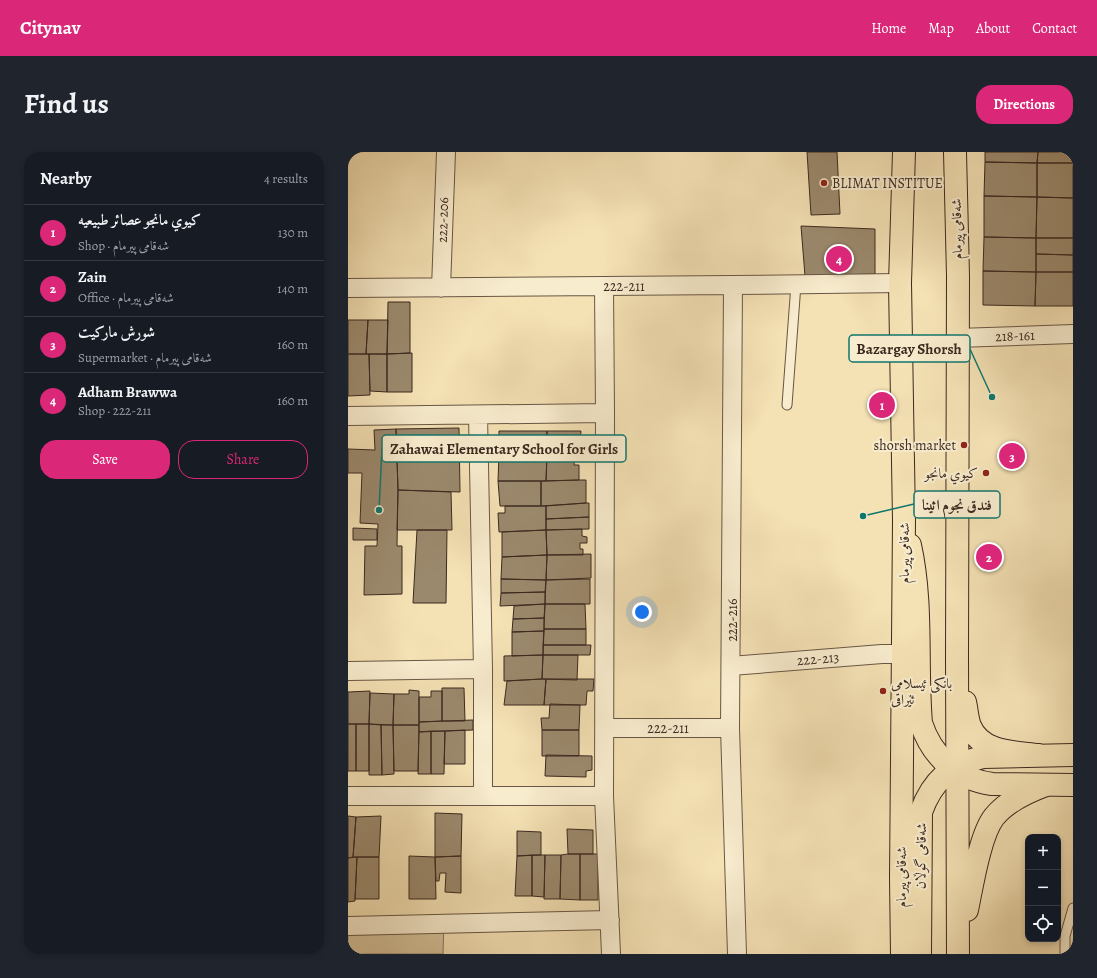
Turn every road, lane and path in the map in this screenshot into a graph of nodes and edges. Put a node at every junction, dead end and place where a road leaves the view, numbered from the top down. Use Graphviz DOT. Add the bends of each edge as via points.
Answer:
graph roads {
  1 [pos="446,152"];
  2 [pos="904,152"];
  3 [pos="955,152"];
  4 [pos="900,283"];
  5 [pos="796,284"];
  6 [pos="733,285"];
  7 [pos="604,286"];
  8 [pos="348,288"];
  9 [pos="441,288"];
  10 [pos="1073,334"];
  11 [pos="957,338"];
  12 [pos="787,406"];
  13 [pos="605,413"];
  14 [pos="478,415"];
  15 [pos="348,416"];
  16 [pos="904,521"];
  17 [pos="904,654"];
  18 [pos="957,658"];
  19 [pos="731,666"];
  20 [pos="483,669"];
  21 [pos="348,671"];
  22 [pos="605,728"];
  23 [pos="730,728"];
  24 [pos="1038,755"];
  25 [pos="1073,755"];
  26 [pos="956,769"];
  27 [pos="1046,785"];
  28 [pos="1073,785"];
  29 [pos="483,795"];
  30 [pos="348,796"];
  31 [pos="604,796"];
  32 [pos="1073,908"];
  33 [pos="610,920"];
  34 [pos="348,926"];
  35 [pos="958,950"];
  36 [pos="610,954"];
  37 [pos="737,954"];
  38 [pos="902,954"];
  39 [pos="920,954"];
  40 [pos="1065,954"];
  1 -- 9 [label="street, 222-206"];
  2 -- 4 [label="main road, شەقامی پیرمام"];
  3 -- 11 [label="main road, شەقامی پیرمام"];
  4 -- 5 [label="street, 222-211"];
  4 -- 16 [label="main road, شەقامی پیرمام"];
  5 -- 6 [label="street, 222-211"];
  5 -- 12 [label="lane"];
  6 -- 7 [label="street, 222-211"];
  6 -- 19 [label="street, 222-216"];
  7 -- 9 [label="street, 222-211"];
  7 -- 13 [label="street"];
  8 -- 9 [label="street, 222-211"];
  10 -- 11 [label="street, 218-161"];
  11 -- 18 [label="main road, شەقامی پیرمام"];
  13 -- 14 [label="street"];
  13 -- 22 [label="street"];
  14 -- 15 [label="street"];
  14 -- 20 [label="street"];
  16 -- 17 [label="main road, شەقامی پیرمام"];
  16 -- 26 [label="main road" via="918,608 921,723 933,749 945,763"];
  17 -- 19 [label="street, 222-213"];
  17 -- 38 [label="main road, شەقامی پیرمام"];
  18 -- 24 [label="main road" via="973,732 982,742 994,748"];
  18 -- 26 [label="main road, شەقامی پیرمام"];
  19 -- 23 [label="street, 222-216"];
  20 -- 21 [label="street"];
  20 -- 29 [label="street"];
  22 -- 23 [label="street, 222-211"];
  22 -- 31 [label="street"];
  23 -- 37 [label="street, 222-216"];
  24 -- 25 [label="main road, شەقامی گوڵان"];
  24 -- 26 [label="main road, شەقامی گوڵان" via="976,758"];
  26 -- 27 [label="main road" via="970,779 992,784"];
  26 -- 35 [label="main road, شەقامی پیرمام"];
  26 -- 39 [label="main road, شەقامی گوڵان" via="944,775 930,792 921,812"];
  27 -- 28 [label="main road"];
  27 -- 35 [label="main road" via="1012,800 990,824 980,850"];
  29 -- 30 [label="street"];
  29 -- 31 [label="street"];
  31 -- 33 [label="street"];
  32 -- 40 [label="lane" via="1065,936"];
  33 -- 34 [label="street"];
  33 -- 36 [label="street"];
}
